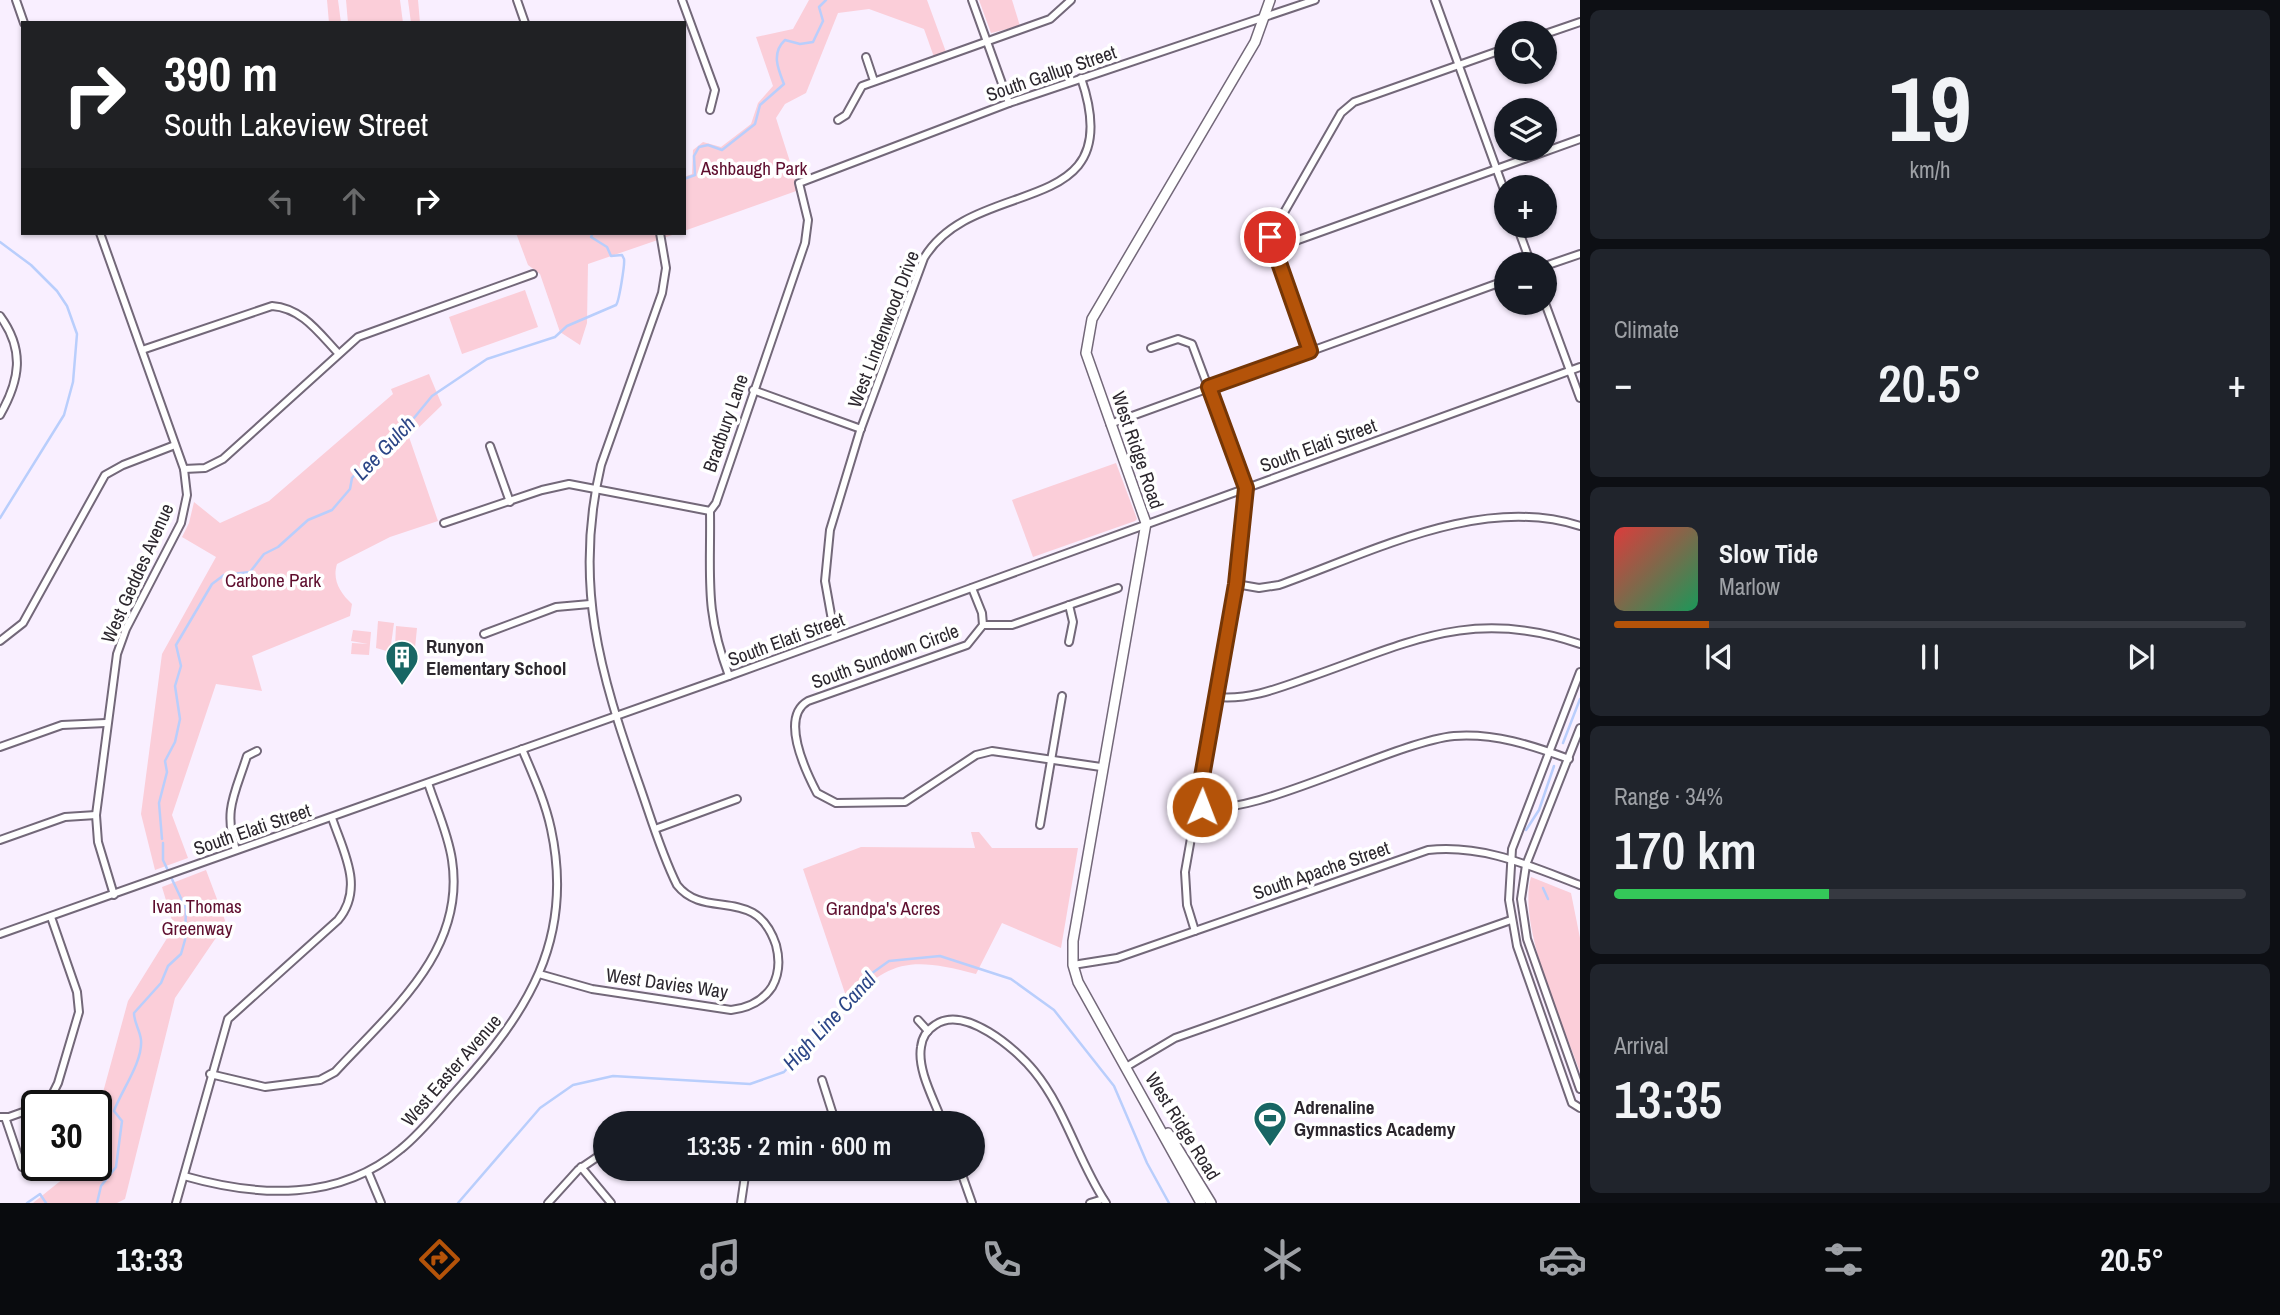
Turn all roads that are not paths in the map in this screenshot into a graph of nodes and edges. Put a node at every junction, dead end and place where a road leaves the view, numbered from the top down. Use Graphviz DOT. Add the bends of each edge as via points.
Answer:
graph roads {
  1 [pos="16,0"];
  2 [pos="517,0"];
  3 [pos="682,0"];
  4 [pos="972,0"];
  5 [pos="1071,0"];
  6 [pos="1270,0"];
  7 [pos="1315,0"];
  8 [pos="1435,0"];
  9 [pos="1265,17"];
  10 [pos="23,21"];
  11 [pos="524,21"];
  12 [pos="1580,22"];
  13 [pos="1557,30"];
  14 [pos="987,42"];
  15 [pos="1494,53"];
  16 [pos="866,57"];
  17 [pos="1458,65"];
  18 [pos="1082,78"];
  19 [pos="874,81"];
  20 [pos="1009,103"];
  21 [pos="710,110"];
  22 [pos="838,120"];
  23 [pos="1580,139"];
  24 [pos="1496,169"];
  25 [pos="1498,175"];
  26 [pos="799,183"];
  27 [pos="101,235"];
  28 [pos="660,235"];
  29 [pos="1273,249"];
  30 [pos="1580,254"];
  31 [pos="1557,263"];
  32 [pos="533,274"];
  33 [pos="1494,285"];
  34 [pos="1549,315"];
  35 [pos="0,316"];
  36 [pos="1151,348"];
  37 [pos="142,350"];
  38 [pos="1310,351"];
  39 [pos="338,353"];
  40 [pos="1580,367"];
  41 [pos="1570,370"];
  42 [pos="1209,387"];
  43 [pos="753,390"];
  44 [pos="1580,398"];
  45 [pos="0,413"];
  46 [pos="1110,424"];
  47 [pos="861,429"];
  48 [pos="175,445"];
  49 [pos="490,446"];
  50 [pos="184,469"];
  51 [pos="1246,488"];
  52 [pos="595,491"];
  53 [pos="510,502"];
  54 [pos="710,511"];
  55 [pos="444,523"];
  56 [pos="1146,523"];
  57 [pos="1580,526"];
  58 [pos="1236,584"];
  59 [pos="972,588"];
  60 [pos="1118,588"];
  61 [pos="590,604"];
  62 [pos="1069,605"];
  63 [pos="982,625"];
  64 [pos="484,634"];
  65 [pos="835,637"];
  66 [pos="0,641"];
  67 [pos="1069,642"];
  68 [pos="1580,644"];
  69 [pos="1580,673"];
  70 [pos="729,676"];
  71 [pos="1062,696"];
  72 [pos="1217,697"];
  73 [pos="615,716"];
  74 [pos="106,723"];
  75 [pos="1580,728"];
  76 [pos="0,747"];
  77 [pos="522,748"];
  78 [pos="257,751"];
  79 [pos="1550,752"];
  80 [pos="1569,759"];
  81 [pos="1052,761"];
  82 [pos="1101,767"];
  83 [pos="428,783"];
  84 [pos="737,799"];
  85 [pos="1197,805"];
  86 [pos="96,815"];
  87 [pos="332,818"];
  88 [pos="1040,825"];
  89 [pos="655,829"];
  90 [pos="0,840"];
  91 [pos="236,850"];
  92 [pos="1511,860"];
  93 [pos="1526,864"];
  94 [pos="1580,885"];
  95 [pos="114,895"];
  96 [pos="51,917"];
  97 [pos="1511,920"];
  98 [pos="1195,931"];
  99 [pos="0,934"];
  100 [pos="1073,965"];
  101 [pos="539,974"];
  102 [pos="1549,1000"];
  103 [pos="1536,1005"];
  104 [pos="918,1020"];
  105 [pos="928,1031"];
  106 [pos="1126,1068"];
  107 [pos="210,1074"];
  108 [pos="822,1080"];
  109 [pos="54,1090"];
  110 [pos="1580,1090"];
  111 [pos="1580,1106"];
  112 [pos="21,1111"];
  113 [pos="832,1111"];
  114 [pos="939,1111"];
  115 [pos="3,1117"];
  116 [pos="593,1159"];
  117 [pos="21,1164"];
  118 [pos="581,1167"];
  119 [pos="368,1172"];
  120 [pos="184,1176"];
  121 [pos="744,1181"];
  122 [pos="964,1181"];
  123 [pos="1104,1201"];
  124 [pos="176,1203"];
  125 [pos="381,1203"];
  126 [pos="548,1203"];
  127 [pos="611,1203"];
  128 [pos="741,1203"];
  129 [pos="972,1203"];
  130 [pos="1090,1203"];
  131 [pos="1200,1203"];
  132 [pos="1211,1203"];
  1 -- 10 [label="street"];
  2 -- 11 [label="street"];
  3 -- 21 [label="street" via="715,90"];
  4 -- 14 [label="street"];
  5 -- 14 [label="street" via="1050,19"];
  6 -- 9 [label="street, West Ridge Road"];
  7 -- 9 [label="street, South Gallup Street"];
  8 -- 17 [label="street"];
  9 -- 18 [label="street, South Gallup Street"];
  9 -- 46 [label="street, West Ridge Road" via="1255,42 1092,319 1086,353"];
  12 -- 13 [label="street"];
  14 -- 19 [label="street"];
  14 -- 20 [label="street"];
  15 -- 17 [label="street"];
  16 -- 19 [label="street"];
  17 -- 24 [label="street"];
  17 -- 29 [label="street" via="1344,109 1272,231"];
  18 -- 20 [label="street, South Gallup Street"];
  18 -- 47 [label="street, West Lindenwood Drive" via="1092,126 1082,161 1058,184 972,216 933,245 917,276"];
  19 -- 22 [label="street" via="858,90 846,115"];
  20 -- 26 [label="street, South Gallup Street"];
  23 -- 24 [label="street"];
  24 -- 25 [label="street"];
  24 -- 29 [label="street"];
  26 -- 43 [label="street, Bradbury Lane" via="808,220 805,243"];
  27 -- 37 [label="street, West Geddes Avenue"];
  28 -- 52 [label="street, West Davies Way" via="666,268 662,293"];
  29 -- 38 [label="street"];
  30 -- 31 [label="street"];
  32 -- 39 [label="street" via="365,334"];
  33 -- 38 [label="street"];
  34 -- 41 [label="street"];
  35 -- 45 [label="street" via="15,341 18,362 15,384"];
  36 -- 42 [label="street" via="1178,339 1192,344"];
  37 -- 39 [label="street" via="272,306 306,320"];
  37 -- 48 [label="street, West Geddes Avenue"];
  38 -- 42 [label="street"];
  39 -- 50 [label="street" via="223,459 205,468"];
  40 -- 41 [label="street, South Elati Street"];
  41 -- 44 [label="street"];
  41 -- 51 [label="street, South Elati Street"];
  42 -- 46 [label="street"];
  42 -- 51 [label="street"];
  43 -- 47 [label="street"];
  43 -- 54 [label="street, Bradbury Lane"];
  46 -- 56 [label="street, West Ridge Road"];
  47 -- 65 [label="street, West Lindenwood Drive" via="826,551 825,589"];
  48 -- 50 [label="street, West Geddes Avenue"];
  48 -- 66 [label="street" via="106,475 23,623"];
  49 -- 53 [label="street"];
  50 -- 74 [label="street, West Geddes Avenue" via="186,508 120,644"];
  51 -- 56 [label="street, South Elati Street"];
  51 -- 58 [label="street"];
  52 -- 53 [label="street" via="569,484"];
  52 -- 54 [label="street"];
  52 -- 61 [label="street, West Davies Way"];
  53 -- 55 [label="street"];
  54 -- 70 [label="street, Bradbury Lane" via="709,600"];
  56 -- 59 [label="street, South Elati Street"];
  56 -- 82 [label="street, West Ridge Road"];
  57 -- 58 [label="street" via="1524,516 1479,518 1279,585"];
  58 -- 72 [label="street"];
  59 -- 63 [label="street, South Sundown Circle"];
  59 -- 65 [label="street, South Elati Street"];
  60 -- 62 [label="street, South Sundown Circle"];
  61 -- 64 [label="street" via="556,607"];
  61 -- 73 [label="street, West Davies Way" via="597,655"];
  62 -- 63 [label="street, South Sundown Circle" via="1004,628"];
  62 -- 67 [label="street" via="1073,622"];
  63 -- 81 [label="street, South Sundown Circle" via="967,645 800,707 793,727 814,787 829,802 897,804 912,799 976,755 987,752"];
  65 -- 70 [label="street, South Elati Street"];
  68 -- 72 [label="street" via="1522,629 1463,628 1427,636 1263,694"];
  69 -- 79 [label="street"];
  70 -- 73 [label="street, South Elati Street"];
  71 -- 81 [label="street"];
  72 -- 85 [label="street"];
  73 -- 77 [label="street, South Elati Street"];
  73 -- 89 [label="street, West Davies Way"];
  74 -- 76 [label="street" via="62,725"];
  74 -- 86 [label="street, West Geddes Avenue"];
  75 -- 80 [label="street"];
  77 -- 83 [label="street, South Elati Street"];
  77 -- 101 [label="street, West Easter Avenue" via="545,806 555,859 554,917"];
  78 -- 91 [label="street" via="247,756 229,811"];
  79 -- 80 [label="street"];
  79 -- 85 [label="street" via="1506,739 1452,737 1412,745 1250,804 1219,810"];
  79 -- 92 [label="street"];
  80 -- 93 [label="street"];
  81 -- 82 [label="street, South Sundown Circle"];
  81 -- 88 [label="street"];
  82 -- 100 [label="street, West Ridge Road"];
  83 -- 87 [label="street, South Elati Street"];
  83 -- 107 [label="street" via="448,842 453,885 446,930 424,974 324,1079 259,1087"];
  84 -- 89 [label="street"];
  85 -- 98 [label="street" via="1185,872 1187,905"];
  86 -- 90 [label="street" via="65,817"];
  86 -- 95 [label="street, West Geddes Avenue" via="98,842"];
  87 -- 91 [label="street, South Elati Street"];
  87 -- 107 [label="street" via="352,879 348,906 228,1018"];
  89 -- 101 [label="street, West Davies Way" via="674,880 684,892 748,910 766,922 779,960 770,990 749,1006 731,1010 592,989"];
  91 -- 95 [label="street, South Elati Street"];
  92 -- 93 [label="street, South Apache Street"];
  92 -- 97 [label="street"];
  92 -- 98 [label="street, South Apache Street" via="1460,848 1412,854"];
  93 -- 94 [label="street, South Apache Street"];
  93 -- 102 [label="street" via="1521,899 1524,927"];
  95 -- 96 [label="street, South Elati Street"];
  96 -- 99 [label="street, South Elati Street"];
  96 -- 109 [label="street" via="77,992 79,1012"];
  97 -- 103 [label="street"];
  97 -- 106 [label="street" via="1175,1038"];
  98 -- 100 [label="street, South Apache Street" via="1117,958"];
  100 -- 106 [label="street, West Ridge Road"];
  101 -- 119 [label="street, West Easter Avenue" via="525,1006 495,1048 409,1143"];
  102 -- 103 [label="street"];
  102 -- 110 [label="street"];
  103 -- 111 [label="street" via="1572,1103"];
  104 -- 105 [label="street"];
  105 -- 114 [label="street" via="920,1046 922,1063"];
  105 -- 123 [label="street" via="944,1020 965,1021 1021,1057 1053,1097"];
  106 -- 131 [label="street, West Ridge Road"];
  106 -- 132 [label="street, West Ridge Road"];
  107 -- 120 [label="street"];
  108 -- 113 [label="street"];
  112 -- 115 [label="street"];
  115 -- 117 [label="street"];
  116 -- 118 [label="street"];
  118 -- 126 [label="street"];
  118 -- 127 [label="street"];
  119 -- 120 [label="street, West Easter Avenue" via="334,1185 271,1192 226,1188"];
  119 -- 125 [label="street"];
  120 -- 124 [label="street"];
  121 -- 128 [label="street"];
  122 -- 129 [label="street"];
  123 -- 130 [label="street"];
}
